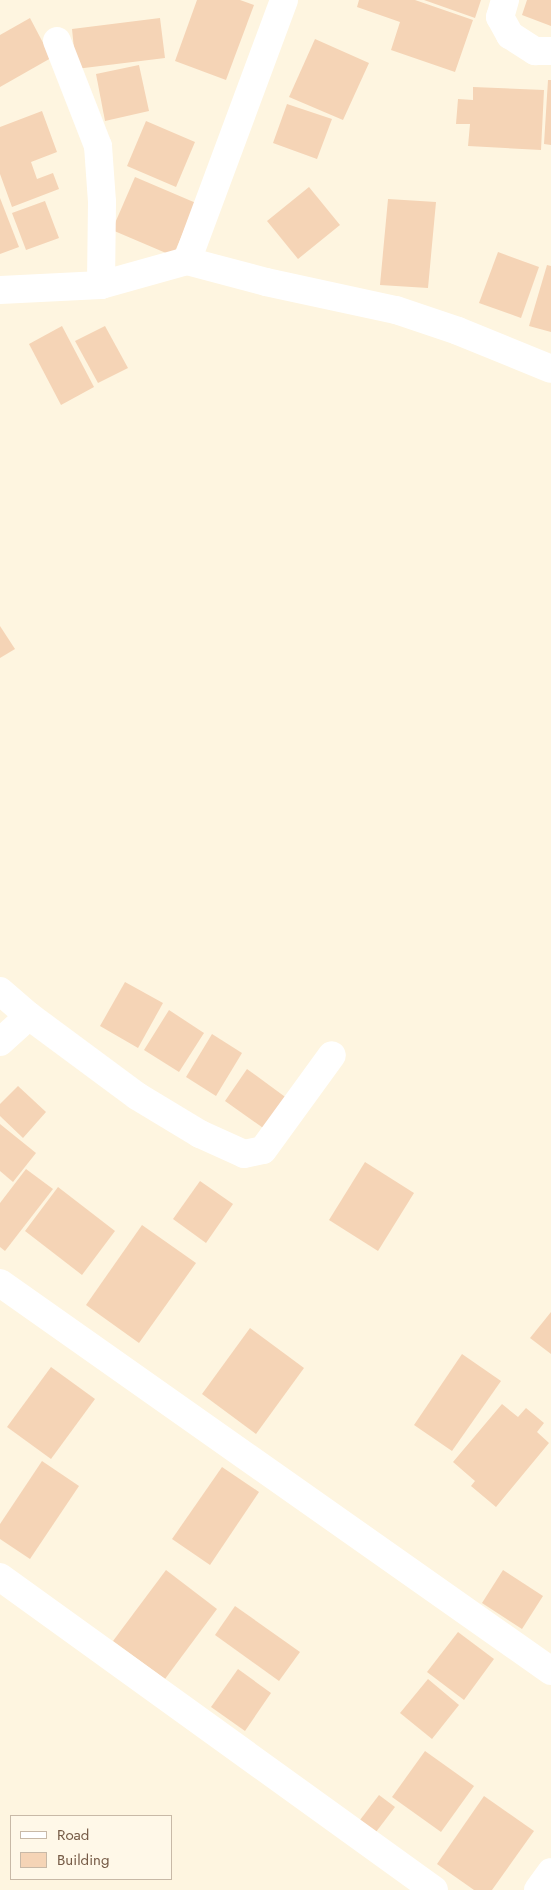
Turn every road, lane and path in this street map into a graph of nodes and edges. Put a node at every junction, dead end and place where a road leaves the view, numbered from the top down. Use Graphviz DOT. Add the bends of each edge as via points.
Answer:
graph roads {
  1 [pos="284,0"];
  2 [pos="505,0"];
  3 [pos="56,41"];
  4 [pos="551,51"];
  5 [pos="187,261"];
  6 [pos="101,285"];
  7 [pos="0,290"];
  8 [pos="551,369"];
  9 [pos="0,991"];
  10 [pos="29,1016"];
  11 [pos="0,1042"];
  12 [pos="332,1055"];
  13 [pos="0,1283"];
  14 [pos="0,1577"];
  15 [pos="551,1671"];
  16 [pos="551,1872"];
  17 [pos="434,1890"];
  18 [pos="538,1890"];
  1 -- 5 [label="street"];
  2 -- 4 [label="street" via="500,17 510,35 535,51"];
  3 -- 6 [label="street" via="98,146 102,202"];
  5 -- 6 [label="street"];
  5 -- 8 [label="street" via="396,310"];
  6 -- 7 [label="street"];
  9 -- 10 [label="street"];
  10 -- 11 [label="street"];
  10 -- 12 [label="street" via="136,1096 200,1134 244,1154 263,1150"];
  13 -- 15 [label="street"];
  14 -- 17 [label="street"];
  16 -- 18 [label="street"];
}
